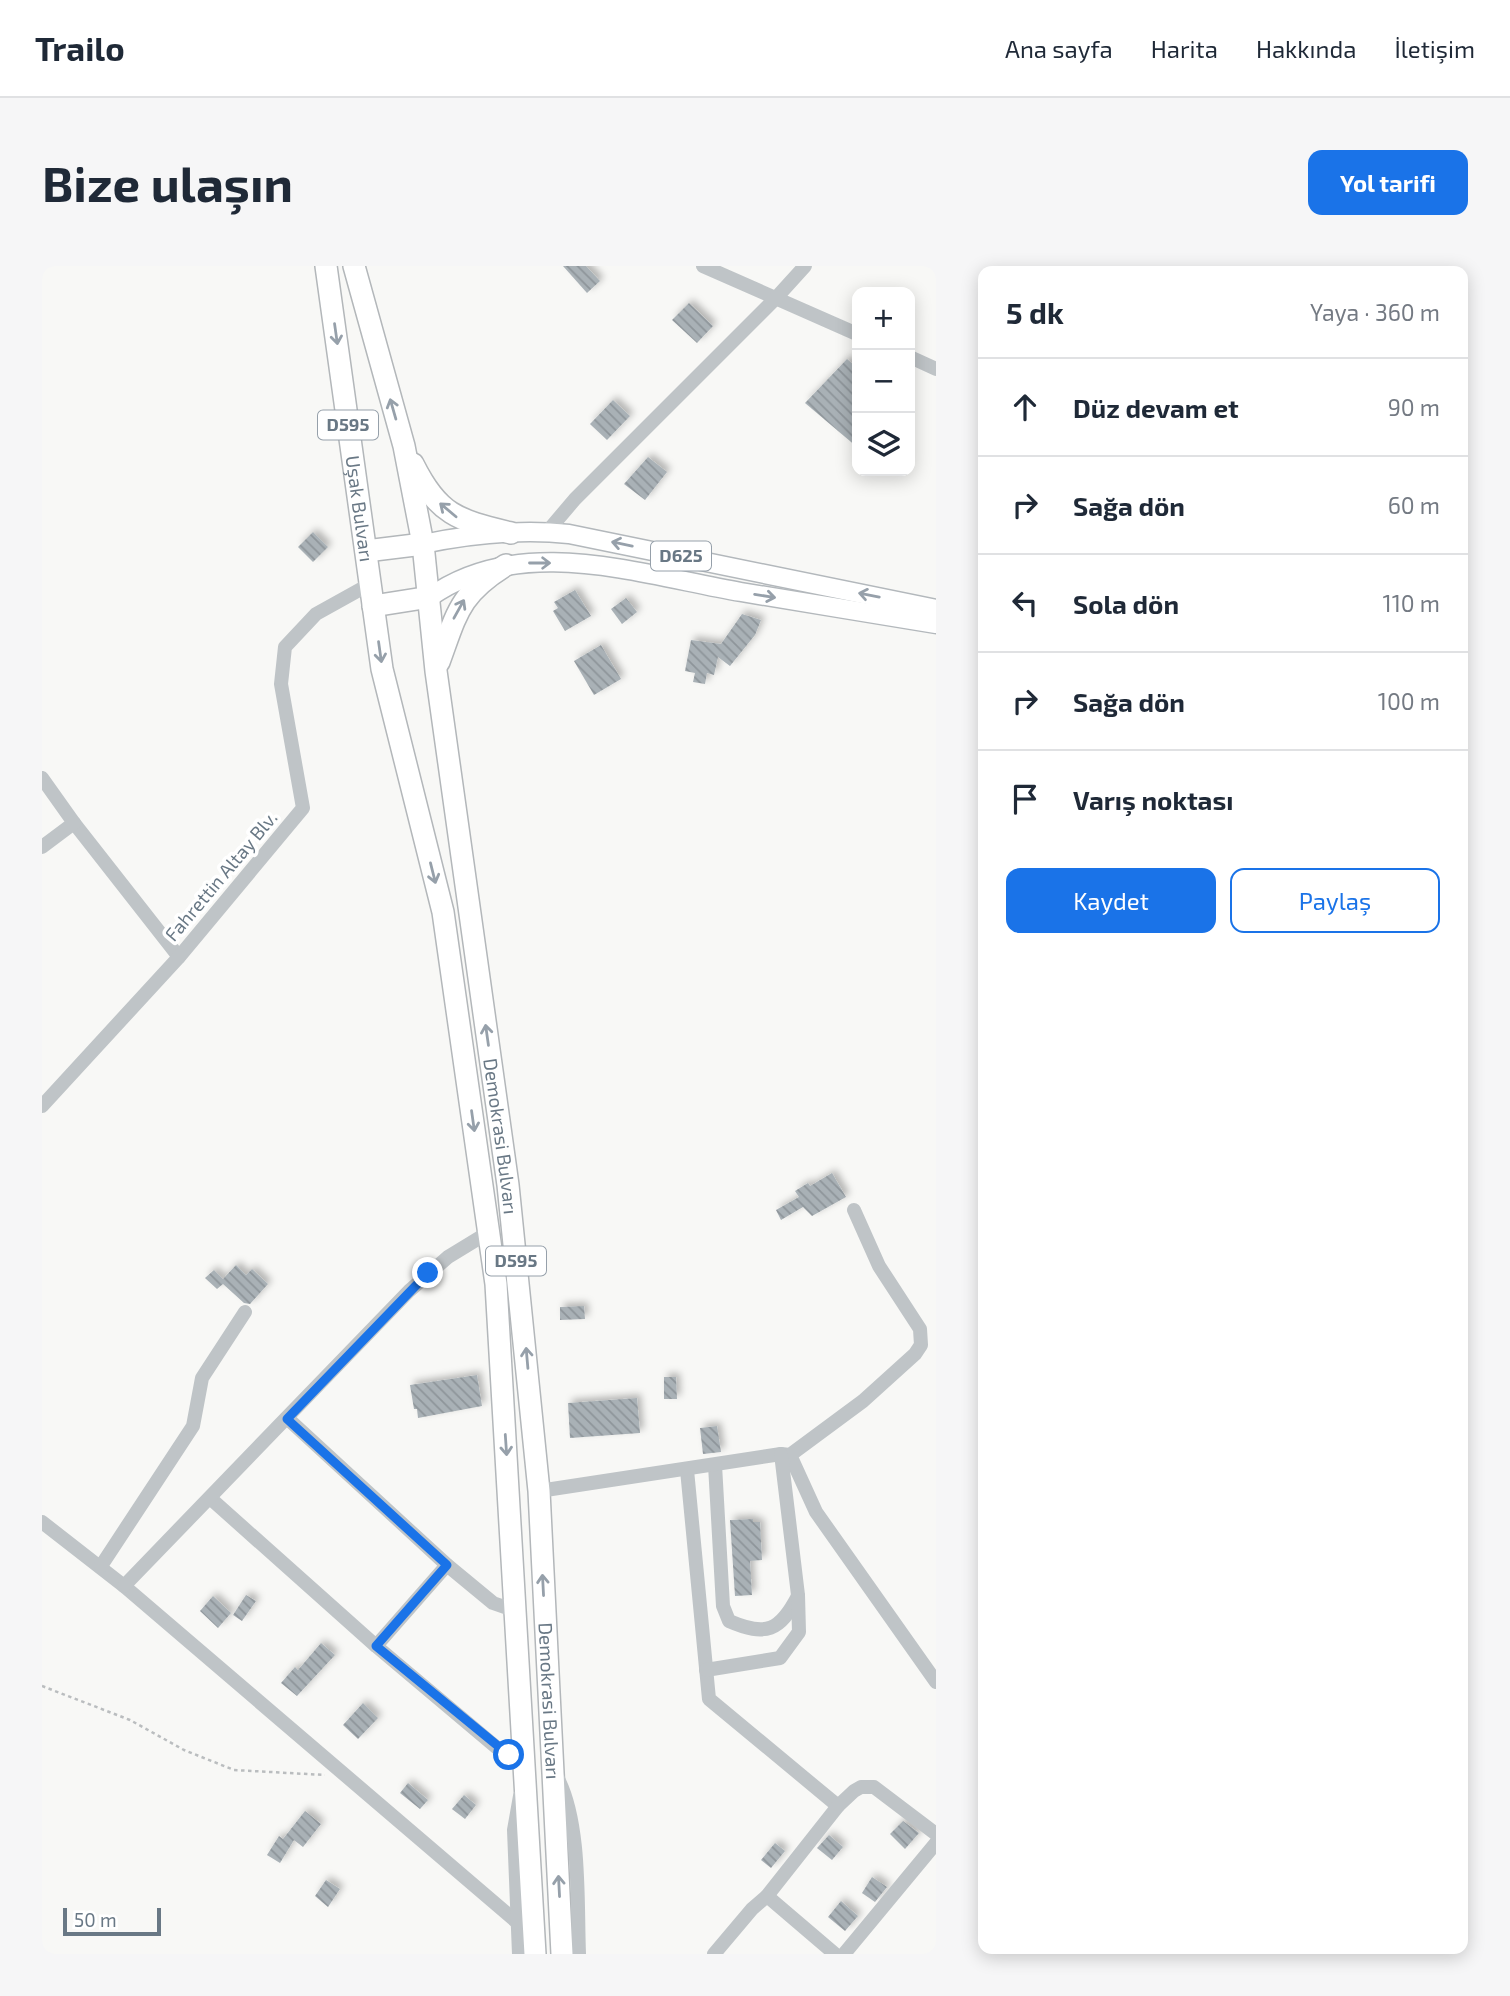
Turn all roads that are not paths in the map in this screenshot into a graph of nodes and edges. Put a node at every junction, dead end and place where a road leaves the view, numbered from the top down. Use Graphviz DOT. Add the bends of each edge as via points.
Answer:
graph roads {
  1 [pos="326,266"];
  2 [pos="354,266"];
  3 [pos="703,266"];
  4 [pos="805,266"];
  5 [pos="776,298"];
  6 [pos="852,332"];
  7 [pos="915,359"];
  8 [pos="936,369"];
  9 [pos="404,446"];
  10 [pos="547,532"];
  11 [pos="512,533"];
  12 [pos="423,544"];
  13 [pos="366,551"];
  14 [pos="506,565"];
  15 [pos="370,584"];
  16 [pos="430,597"];
  17 [pos="373,606"];
  18 [pos="936,608"];
  19 [pos="936,624"];
  20 [pos="436,671"];
  21 [pos="42,778"];
  22 [pos="74,823"];
  23 [pos="42,847"];
  24 [pos="178,957"];
  25 [pos="42,1083"];
  26 [pos="53,1095"];
  27 [pos="42,1106"];
  28 [pos="854,1210"];
  29 [pos="489,1232"];
  30 [pos="245,1312"];
  31 [pos="287,1419"];
  32 [pos="785,1455"];
  33 [pos="715,1465"];
  34 [pos="687,1470"];
  35 [pos="539,1491"];
  36 [pos="210,1498"];
  37 [pos="42,1522"];
  38 [pos="447,1565"];
  39 [pos="101,1566"];
  40 [pos="124,1586"];
  41 [pos="798,1595"];
  42 [pos="516,1611"];
  43 [pos="376,1646"];
  44 [pos="706,1670"];
  45 [pos="936,1682"];
  46 [pos="525,1757"];
  47 [pos="552,1771"];
  48 [pos="526,1782"];
  49 [pos="838,1806"];
  50 [pos="936,1834"];
  51 [pos="936,1843"];
  52 [pos="767,1896"];
  53 [pos="518,1923"];
  54 [pos="520,1954"];
  55 [pos="535,1954"];
  56 [pos="562,1954"];
  57 [pos="579,1954"];
  58 [pos="714,1954"];
  59 [pos="835,1954"];
  60 [pos="844,1954"];
  1 -- 13 [label="highway, Uşak Bulvarı / D595, one-way"];
  9 -- 2 [label="highway, D595, one-way"];
  3 -- 5 [label="street"];
  4 -- 5 [label="street"];
  5 -- 6 [label="street"];
  5 -- 10 [label="street"];
  7 -- 8 [label="street"];
  11 -- 9 [label="highway, one-way" via="465,521 447,510 425,486"];
  9 -- 12 [label="highway, D595"];
  10 -- 11 [label="main road, D625"];
  18 -- 10 [label="main road, D625, one-way"];
  11 -- 12 [label="main road, D625"];
  12 -- 13 [label="highway"];
  12 -- 16 [label="highway, Demokrasi Bulvarı / D595"];
  13 -- 15 [label="highway, Uşak Bulvarı / D595"];
  14 -- 16 [label="main road, D625" via="468,575"];
  14 -- 19 [label="main road, D625, one-way" via="585,565"];
  20 -- 14 [label="highway, one-way" via="467,595"];
  15 -- 17 [label="highway, Demokrasi Bulvarı / D595"];
  15 -- 24 [label="street, Fahrettin Altay Blv." via="316,614 285,647 281,684 303,808"];
  16 -- 17 [label="highway"];
  16 -- 20 [label="highway, Demokrasi Bulvarı / D595"];
  17 -- 29 [label="highway, Demokrasi Bulvarı / D595, one-way" via="382,669 443,912"];
  35 -- 20 [label="highway, Demokrasi Bulvarı / D595, one-way" via="508,1185"];
  21 -- 22 [label="street"];
  22 -- 23 [label="street"];
  22 -- 24 [label="street"];
  24 -- 26 [label="street, Fahrettin Altay Blv."];
  25 -- 26 [label="street"];
  26 -- 27 [label="street, Fahrettin Altay Blv."];
  28 -- 32 [label="street" via="878,1266 920,1329 921,1345 863,1401"];
  29 -- 31 [label="street" via="447,1257 418,1282"];
  29 -- 42 [label="highway, Demokrasi Bulvarı / D595, one-way"];
  30 -- 39 [label="street" via="202,1378 193,1426"];
  31 -- 36 [label="street"];
  31 -- 38 [label="street"];
  32 -- 33 [label="street"];
  32 -- 41 [label="street"];
  32 -- 45 [label="street" via="816,1512"];
  33 -- 34 [label="street"];
  33 -- 41 [label="street" via="723,1606 729,1621 746,1628 781,1624"];
  34 -- 35 [label="street"];
  34 -- 44 [label="street"];
  47 -- 35 [label="highway, Demokrasi Bulvarı / D595, one-way"];
  36 -- 40 [label="street"];
  36 -- 43 [label="street"];
  37 -- 39 [label="street"];
  38 -- 42 [label="street" via="494,1603"];
  38 -- 43 [label="street"];
  39 -- 40 [label="street"];
  40 -- 53 [label="street"];
  41 -- 44 [label="street" via="799,1632 780,1658"];
  42 -- 46 [label="highway, Demokrasi Bulvarı / D595"];
  43 -- 46 [label="street" via="502,1751"];
  44 -- 49 [label="street" via="709,1699"];
  46 -- 48 [label="highway, Demokrasi Bulvarı / D595"];
  56 -- 47 [label="highway, Demokrasi Bulvarı / D595, one-way"];
  47 -- 57 [label="street" via="563,1790 570,1819"];
  48 -- 53 [label="street" via="514,1830"];
  48 -- 55 [label="highway, Demokrasi Bulvarı / D595"];
  49 -- 50 [label="street" via="861,1787 874,1787"];
  49 -- 52 [label="street"];
  51 -- 60 [label="street"];
  52 -- 58 [label="street"];
  52 -- 59 [label="street"];
  53 -- 54 [label="street"];
}
